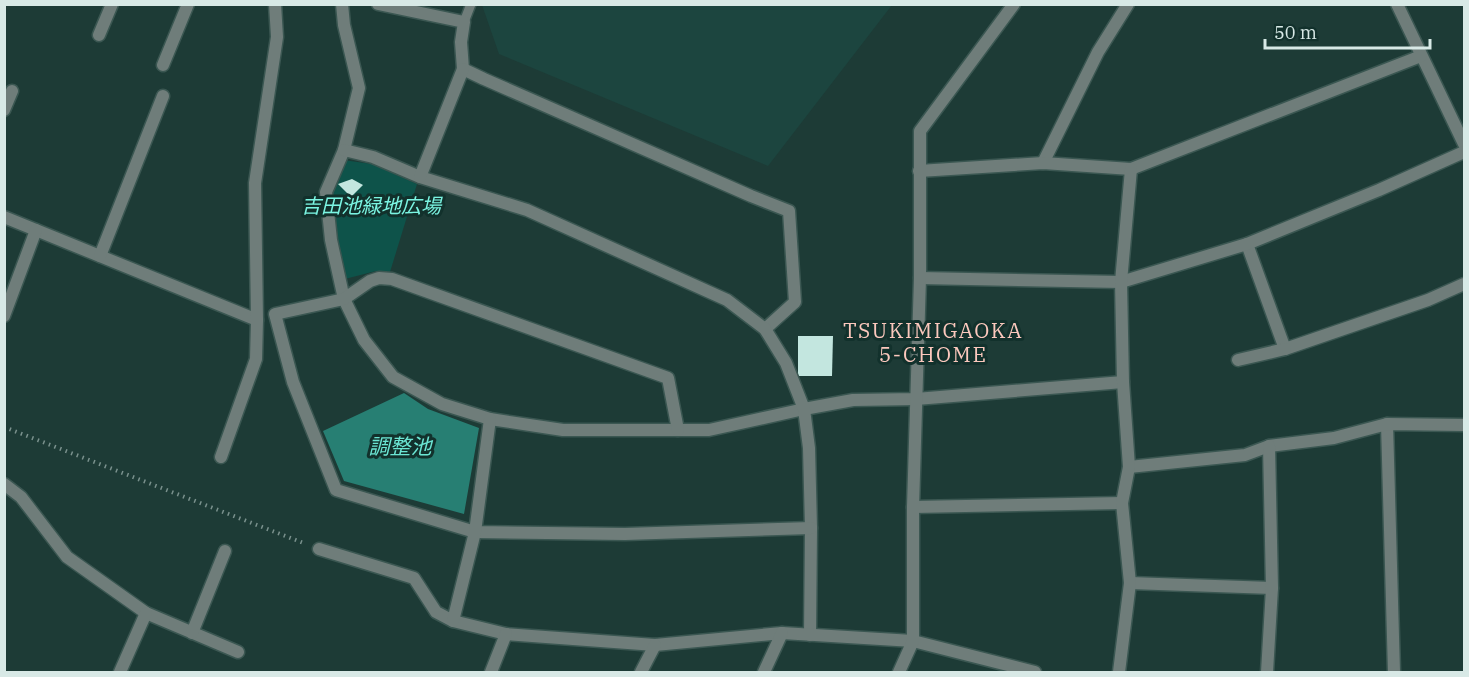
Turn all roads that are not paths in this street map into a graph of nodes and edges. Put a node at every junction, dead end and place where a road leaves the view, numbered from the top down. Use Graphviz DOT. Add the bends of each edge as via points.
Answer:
graph roads {
  1 [pos="112,4"];
  2 [pos="188,4"];
  3 [pos="275,4"];
  4 [pos="342,4"];
  5 [pos="378,4"];
  6 [pos="471,4"];
  7 [pos="1014,4"];
  8 [pos="1128,4"];
  9 [pos="1397,4"];
  10 [pos="464,22"];
  11 [pos="99,35"];
  12 [pos="1421,56"];
  13 [pos="164,65"];
  14 [pos="464,69"];
  15 [pos="12,91"];
  16 [pos="163,96"];
  17 [pos="4,110"];
  18 [pos="1464,144"];
  19 [pos="344,150"];
  20 [pos="1464,152"];
  21 [pos="1043,163"];
  22 [pos="1131,169"];
  23 [pos="919,171"];
  24 [pos="420,177"];
  25 [pos="4,217"];
  26 [pos="36,230"];
  27 [pos="1247,244"];
  28 [pos="100,256"];
  29 [pos="920,278"];
  30 [pos="1121,282"];
  31 [pos="1464,285"];
  32 [pos="344,299"];
  33 [pos="4,316"];
  34 [pos="257,320"];
  35 [pos="765,329"];
  36 [pos="1285,349"];
  37 [pos="1238,360"];
  38 [pos="1123,382"];
  39 [pos="916,399"];
  40 [pos="804,409"];
  41 [pos="490,419"];
  42 [pos="1387,424"];
  43 [pos="1464,424"];
  44 [pos="678,430"];
  45 [pos="1269,446"];
  46 [pos="221,457"];
  47 [pos="1129,467"];
  48 [pos="4,484"];
  49 [pos="1122,503"];
  50 [pos="913,507"];
  51 [pos="811,528"];
  52 [pos="475,532"];
  53 [pos="319,549"];
  54 [pos="225,551"];
  55 [pos="1130,583"];
  56 [pos="1272,588"];
  57 [pos="146,613"];
  58 [pos="453,621"];
  59 [pos="192,633"];
  60 [pos="782,633"];
  61 [pos="506,634"];
  62 [pos="810,634"];
  63 [pos="913,641"];
  64 [pos="655,645"];
  65 [pos="238,652"];
  66 [pos="120,672"];
  67 [pos="491,672"];
  68 [pos="641,672"];
  69 [pos="764,672"];
  70 [pos="899,672"];
  71 [pos="1031,672"];
  72 [pos="1119,672"];
  73 [pos="1268,672"];
  74 [pos="1394,672"];
  1 -- 11 [label="street"];
  2 -- 13 [label="street"];
  3 -- 34 [label="street" via="277,37 255,183"];
  4 -- 19 [label="street" via="359,88"];
  5 -- 10 [label="street"];
  6 -- 10 [label="lane"];
  7 -- 23 [label="street" via="920,131"];
  8 -- 21 [label="street" via="1098,52"];
  9 -- 12 [label="street"];
  10 -- 14 [label="street"];
  12 -- 18 [label="street"];
  12 -- 22 [label="street"];
  14 -- 24 [label="street"];
  14 -- 35 [label="street" via="789,211 795,302"];
  15 -- 17 [label="street"];
  16 -- 28 [label="street"];
  19 -- 24 [label="street" via="373,157"];
  19 -- 32 [label="street" via="326,192"];
  20 -- 27 [label="street"];
  21 -- 22 [label="street"];
  21 -- 23 [label="street"];
  22 -- 30 [label="street"];
  23 -- 29 [label="street"];
  24 -- 35 [label="street" via="527,210 727,300"];
  25 -- 26 [label="street"];
  26 -- 28 [label="street"];
  26 -- 33 [label="street"];
  27 -- 30 [label="street"];
  27 -- 36 [label="street"];
  28 -- 34 [label="street"];
  29 -- 30 [label="street"];
  29 -- 39 [label="street"];
  30 -- 38 [label="street"];
  31 -- 36 [label="street"];
  32 -- 41 [label="street" via="364,340 393,376 442,404"];
  32 -- 44 [label="street" via="370,281 392,279 668,378"];
  32 -- 52 [label="street" via="276,314 293,382 336,490"];
  34 -- 46 [label="street" via="256,359"];
  35 -- 40 [label="street" via="786,363"];
  36 -- 37 [label="street"];
  38 -- 39 [label="street"];
  38 -- 47 [label="street"];
  39 -- 40 [label="street" via="853,400"];
  39 -- 50 [label="street"];
  40 -- 44 [label="street" via="709,430"];
  40 -- 51 [label="street"];
  41 -- 44 [label="street" via="562,430"];
  41 -- 52 [label="street"];
  42 -- 43 [label="street"];
  42 -- 45 [label="street" via="1334,438"];
  42 -- 74 [label="street"];
  45 -- 47 [label="street" via="1245,456"];
  45 -- 56 [label="street"];
  47 -- 49 [label="street"];
  48 -- 57 [label="street" via="21,497 67,556"];
  49 -- 50 [label="street"];
  49 -- 55 [label="street"];
  50 -- 63 [label="street"];
  51 -- 52 [label="street" via="625,534"];
  51 -- 62 [label="street"];
  52 -- 58 [label="street"];
  53 -- 58 [label="street" via="414,578 436,612"];
  54 -- 59 [label="street"];
  55 -- 56 [label="street"];
  55 -- 72 [label="street"];
  56 -- 73 [label="street"];
  57 -- 59 [label="street"];
  57 -- 66 [label="street"];
  58 -- 61 [label="street"];
  59 -- 65 [label="street"];
  60 -- 62 [label="street"];
  60 -- 64 [label="street"];
  60 -- 69 [label="street"];
  61 -- 64 [label="street"];
  61 -- 67 [label="street"];
  62 -- 63 [label="street"];
  63 -- 70 [label="street"];
  63 -- 71 [label="street"];
  64 -- 68 [label="street"];
}
